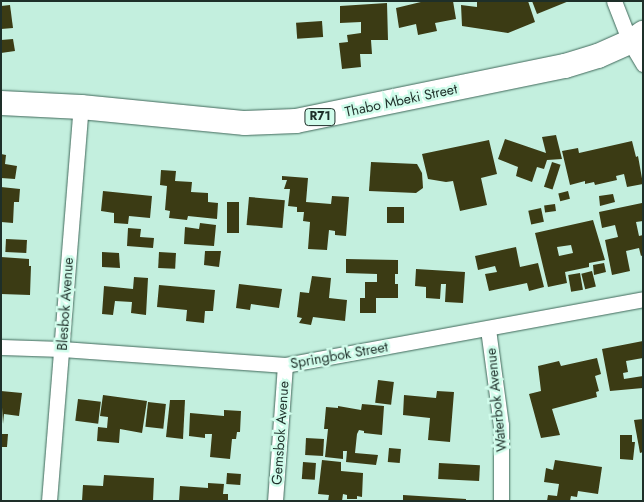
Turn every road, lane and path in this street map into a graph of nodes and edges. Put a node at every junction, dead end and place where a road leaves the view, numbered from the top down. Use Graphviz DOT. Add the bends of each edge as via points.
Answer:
graph roads {
  1 [pos="614,1"];
  2 [pos="636,37"];
  3 [pos="643,64"];
  4 [pos="1,103"];
  5 [pos="80,106"];
  6 [pos="643,299"];
  7 [pos="488,329"];
  8 [pos="1,347"];
  9 [pos="62,349"];
  10 [pos="285,365"];
  11 [pos="49,501"];
  12 [pos="275,501"];
  13 [pos="501,501"];
  1 -- 2 [label="street"];
  2 -- 3 [label="street"];
  2 -- 5 [label="main road, Thabo Mbeki Street / R71" via="598,56 565,66 296,121 245,123"];
  4 -- 5 [label="main road, Thabo Mbeki Street / R71"];
  5 -- 9 [label="street, Blesbok Avenue"];
  6 -- 7 [label="street, Springbok Street"];
  7 -- 10 [label="street, Springbok Street"];
  7 -- 13 [label="street, Waterbok Avenue" via="501,426"];
  8 -- 9 [label="street, Springbok Street"];
  9 -- 10 [label="street, Springbok Street"];
  9 -- 11 [label="street, Blesbok Avenue"];
  10 -- 12 [label="street, Gemsbok Avenue"];
}
